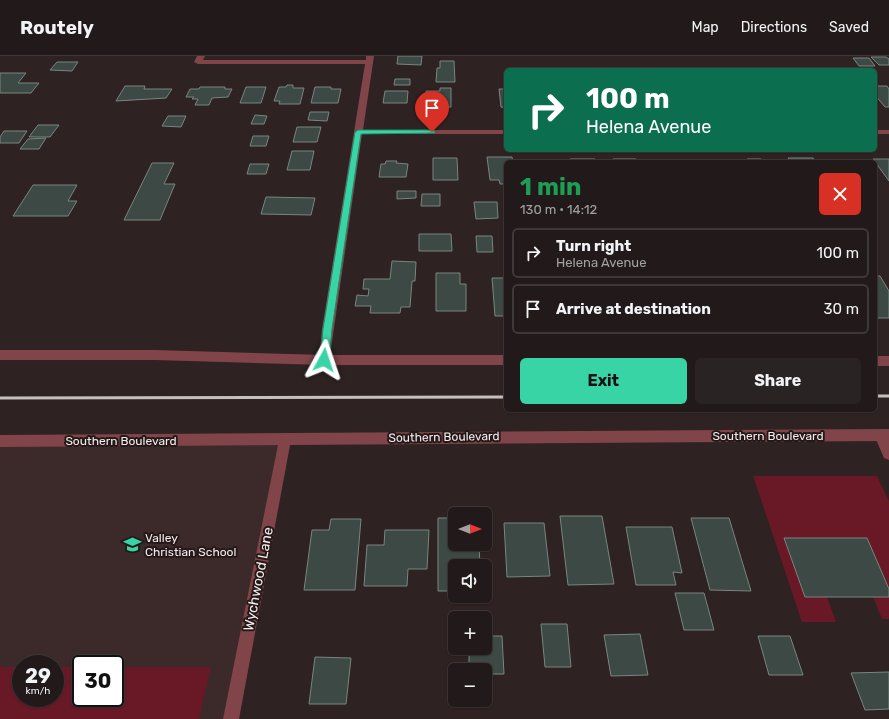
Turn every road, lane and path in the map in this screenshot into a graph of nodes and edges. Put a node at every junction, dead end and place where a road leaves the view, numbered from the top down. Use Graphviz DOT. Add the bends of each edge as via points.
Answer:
graph roads {
  1 [pos="200,59"];
  2 [pos="370,59"];
  3 [pos="358,132"];
  4 [pos="504,132"];
  5 [pos="877,132"];
  6 [pos="889,132"];
  7 [pos="0,355"];
  8 [pos="324,360"];
  9 [pos="504,360"];
  10 [pos="877,361"];
  11 [pos="889,361"];
  12 [pos="884,435"];
  13 [pos="285,440"];
  14 [pos="0,442"];
  15 [pos="889,454"];
  16 [pos="231,719"];
  1 -- 2 [label="street"];
  2 -- 3 [label="street"];
  3 -- 4 [label="street"];
  3 -- 8 [label="street"];
  5 -- 6 [label="street"];
  7 -- 8 [label="street" via="155,355"];
  8 -- 9 [label="street"];
  10 -- 11 [label="street"];
  12 -- 13 [label="street, Southern Boulevard"];
  12 -- 15 [label="street"];
  13 -- 14 [label="street, Southern Boulevard"];
  13 -- 16 [label="street, Wychwood Lane"];
}
